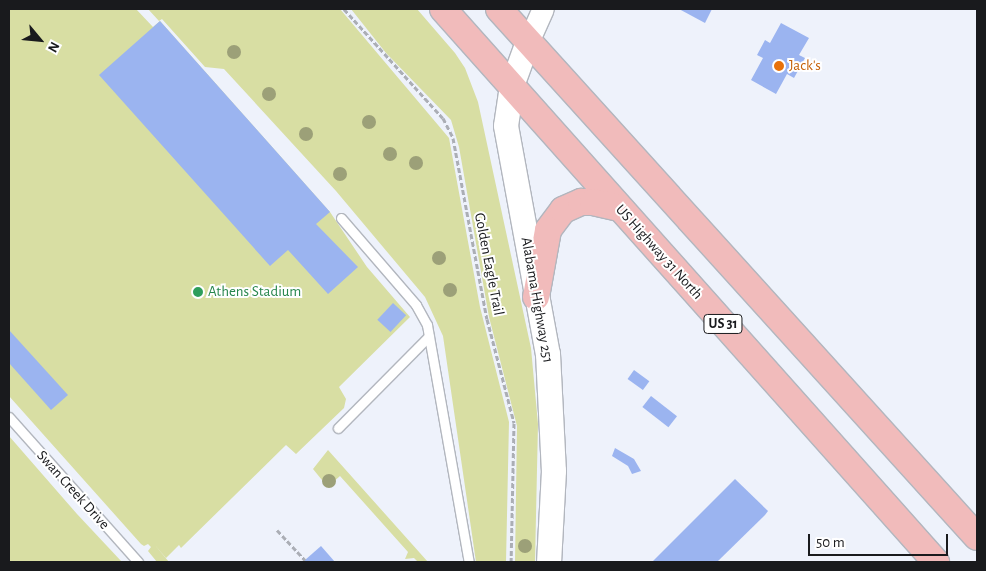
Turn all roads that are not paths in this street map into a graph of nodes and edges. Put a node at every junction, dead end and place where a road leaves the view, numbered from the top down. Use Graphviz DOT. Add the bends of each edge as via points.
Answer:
graph roads {
  1 [pos="443,9"];
  2 [pos="499,9"];
  3 [pos="543,9"];
  4 [pos="528,42"];
  5 [pos="512,86"];
  6 [pos="618,208"];
  7 [pos="341,218"];
  8 [pos="536,297"];
  9 [pos="429,336"];
  10 [pos="9,417"];
  11 [pos="338,428"];
  12 [pos="977,537"];
  13 [pos="138,562"];
  14 [pos="469,562"];
  15 [pos="549,562"];
  16 [pos="936,562"];
  1 -- 5 [label="main road, US Highway 31 North / US 31"];
  2 -- 4 [label="main road"];
  3 -- 4 [label="street"];
  4 -- 5 [label="main road, Alabama Highway 251"];
  4 -- 12 [label="main road"];
  5 -- 6 [label="main road, US Highway 31 North / US 31"];
  5 -- 8 [label="main road, Alabama Highway 251" via="506,126"];
  6 -- 8 [label="main road" via="581,202 563,210 548,230"];
  6 -- 16 [label="main road, US Highway 31 North / US 31"];
  7 -- 9 [label="lane" via="416,305 427,324"];
  8 -- 15 [label="main road, Alabama Highway 251" via="548,354 554,471"];
  9 -- 11 [label="lane"];
  9 -- 14 [label="lane"];
  10 -- 13 [label="lane, Swan Creek Drive"];
}
